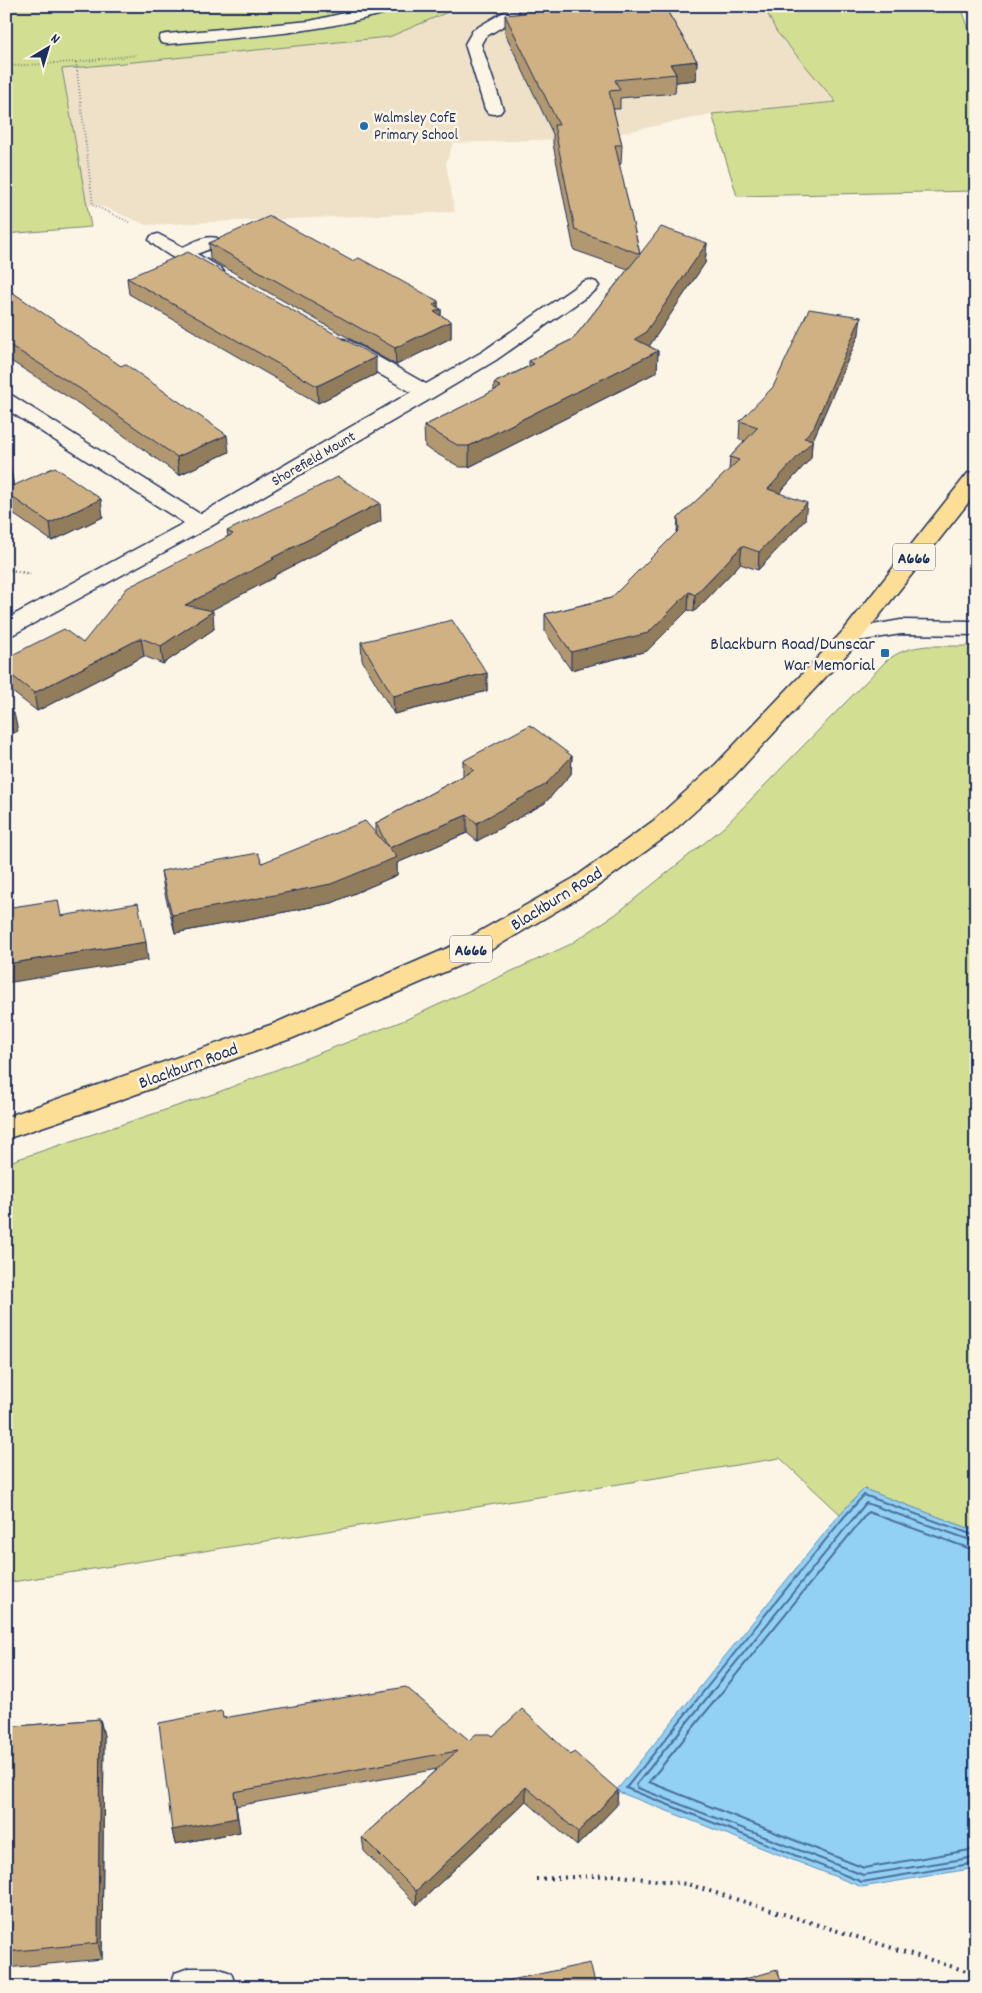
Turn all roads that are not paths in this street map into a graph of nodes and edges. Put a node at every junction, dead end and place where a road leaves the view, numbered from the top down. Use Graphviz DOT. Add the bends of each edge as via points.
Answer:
graph roads {
  1 [pos="393,6"];
  2 [pos="526,6"];
  3 [pos="167,39"];
  4 [pos="494,109"];
  5 [pos="158,240"];
  6 [pos="210,242"];
  7 [pos="182,254"];
  8 [pos="233,283"];
  9 [pos="589,286"];
  10 [pos="325,335"];
  11 [pos="426,393"];
  12 [pos="6,400"];
  13 [pos="976,478"];
  14 [pos="200,523"];
  15 [pos="976,628"];
  16 [pos="6,629"];
  17 [pos="852,635"];
  18 [pos="6,1128"];
  19 [pos="189,1987"];
  20 [pos="217,1987"];
  1 -- 3 [label="street" via="364,16 308,27"];
  2 -- 4 [label="street" via="479,34 473,44"];
  5 -- 7 [label="street"];
  6 -- 7 [label="street"];
  7 -- 8 [label="street"];
  9 -- 11 [label="street, Shorefield Mount" via="489,356"];
  10 -- 11 [label="street"];
  11 -- 14 [label="street, Shorefield Mount"];
  12 -- 14 [label="street"];
  13 -- 17 [label="highway, Blackburn Road / A666"];
  14 -- 16 [label="street, Shorefield Mount"];
  15 -- 17 [label="street" via="901,627"];
  17 -- 18 [label="highway, Blackburn Road / A666" via="725,770 662,827 583,884 469,950 283,1031"];
  19 -- 20 [label="street"];
}
